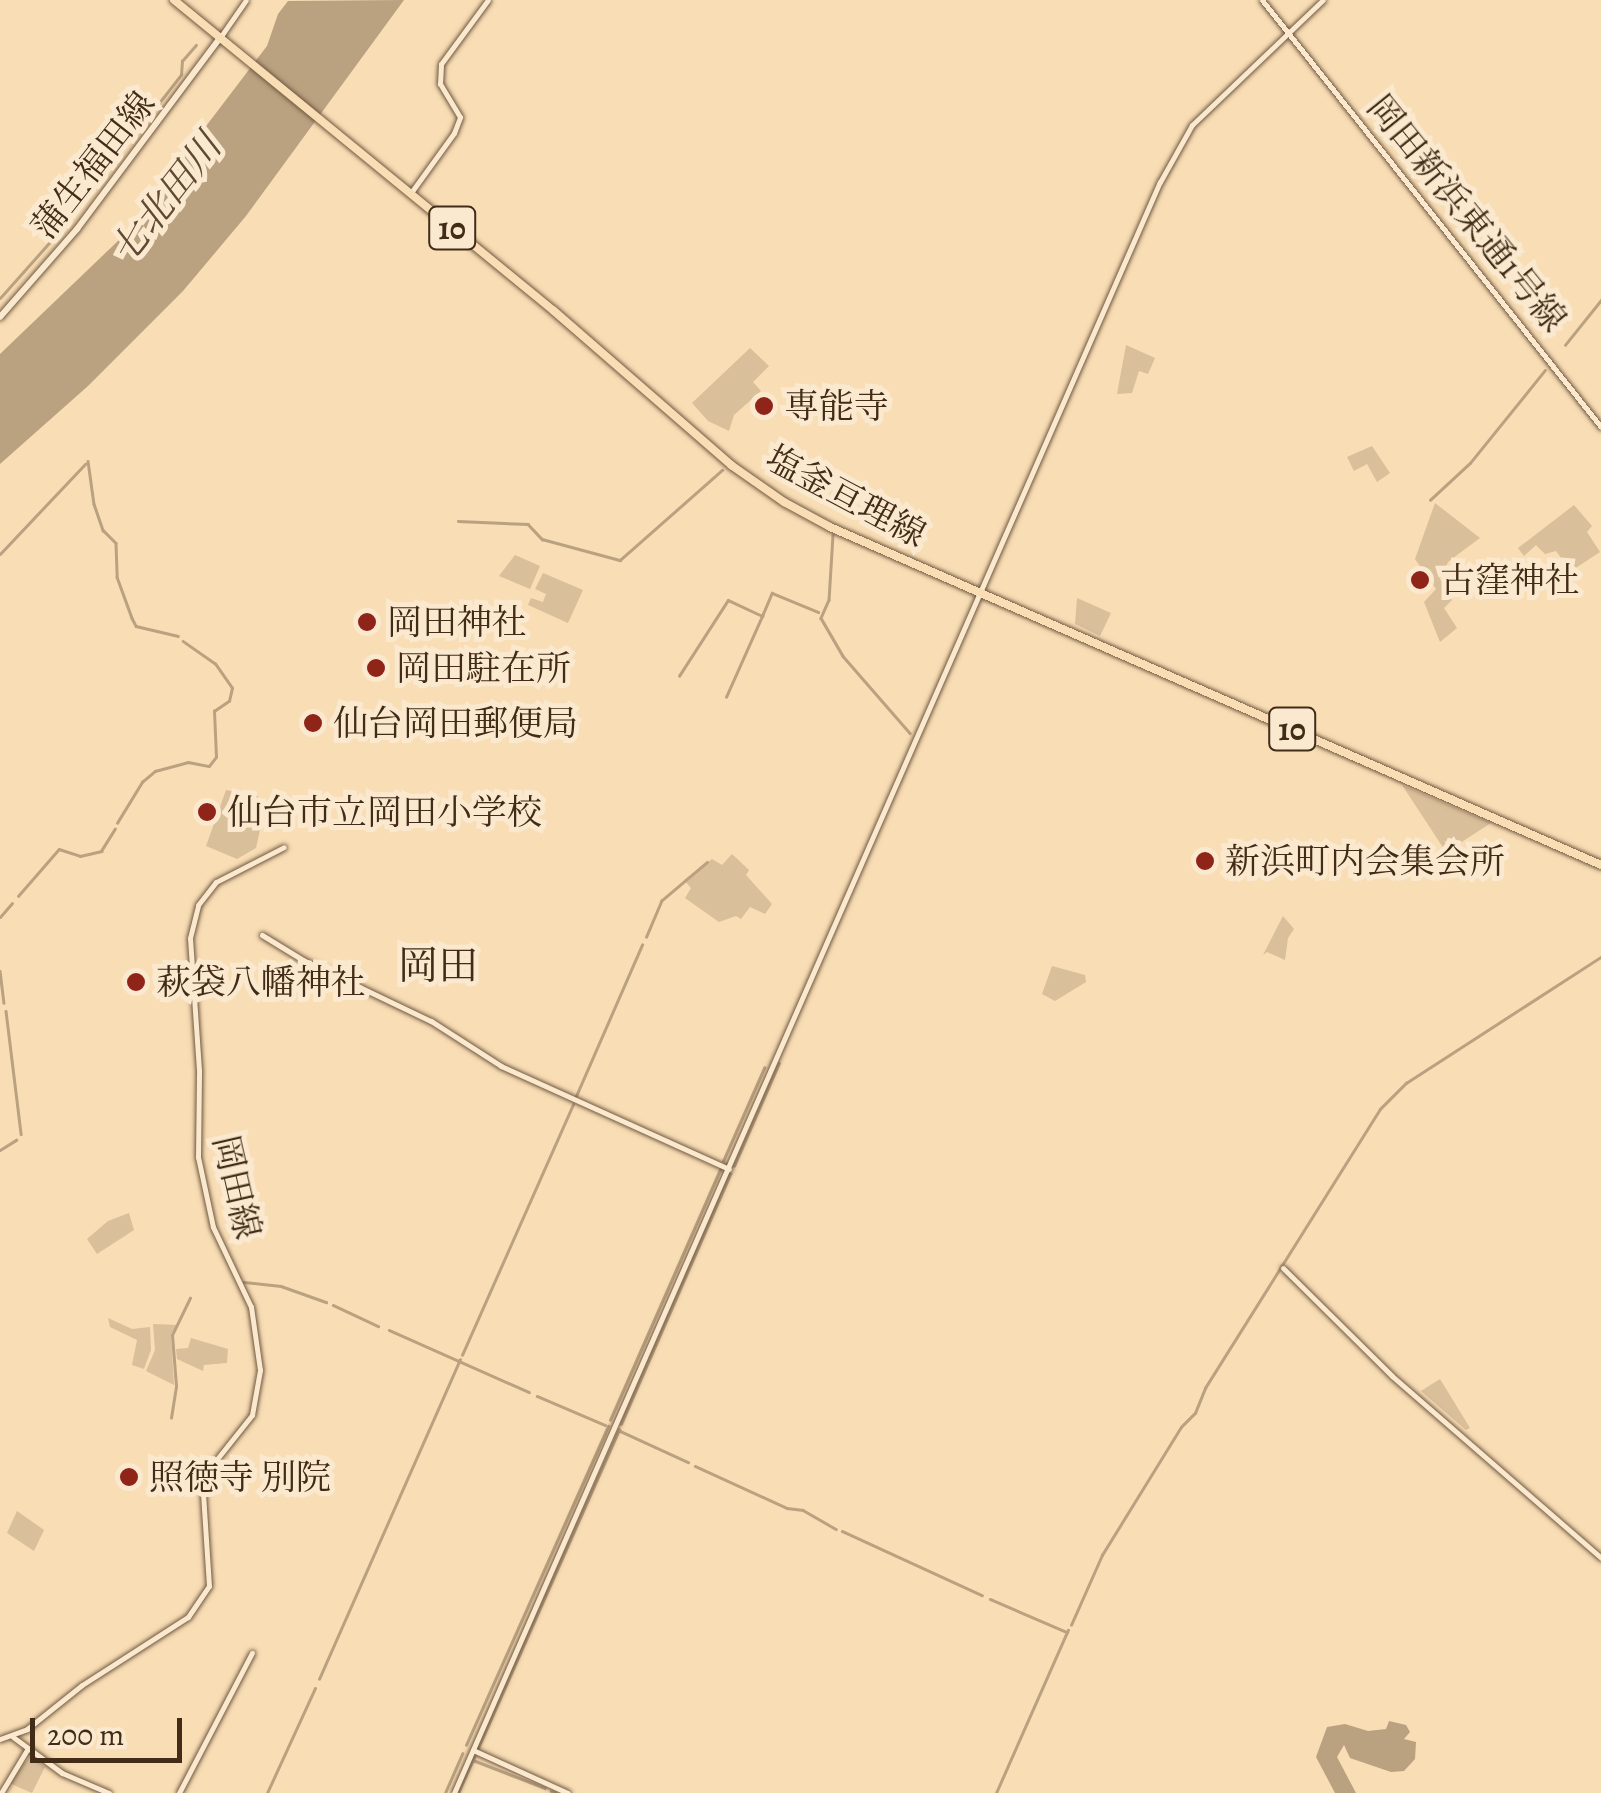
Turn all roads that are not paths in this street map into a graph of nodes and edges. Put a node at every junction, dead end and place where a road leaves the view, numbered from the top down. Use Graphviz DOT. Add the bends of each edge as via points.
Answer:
graph roads {
  1 [pos="174,0"];
  2 [pos="246,0"];
  3 [pos="488,0"];
  4 [pos="1262,0"];
  5 [pos="1323,0"];
  6 [pos="1290,34"];
  7 [pos="222,41"];
  8 [pos="410,194"];
  9 [pos="0,317"];
  10 [pos="1601,427"];
  11 [pos="982,594"];
  12 [pos="284,847"];
  13 [pos="1601,865"];
  14 [pos="262,935"];
  15 [pos="729,1168"];
  16 [pos="1283,1268"];
  17 [pos="1601,1558"];
  18 [pos="252,1653"];
  19 [pos="13,1737"];
  20 [pos="0,1739"];
  21 [pos="28,1748"];
  22 [pos="472,1750"];
  23 [pos="2,1793"];
  24 [pos="109,1793"];
  25 [pos="179,1793"];
  26 [pos="454,1793"];
  27 [pos="568,1793"];
  1 -- 7 [label="main road, 塩釜亘理線 / 10"];
  2 -- 7 [label="street"];
  3 -- 8 [label="street" via="441,64 440,84 460,117"];
  4 -- 6 [label="street, 岡田新浜東通1号線"];
  5 -- 6 [label="street"];
  6 -- 10 [label="street, 岡田新浜東通1号線"];
  6 -- 11 [label="street" via="1208,108 1180,144"];
  7 -- 8 [label="main road, 塩釜亘理線 / 10"];
  7 -- 9 [label="main road, 蒲生福田線"];
  8 -- 11 [label="main road, 塩釜亘理線 / 10" via="754,483 830,527"];
  11 -- 13 [label="main road, 塩釜亘理線 / 10"];
  11 -- 15 [label="street"];
  12 -- 19 [label="street, 岡田線" via="216,882 198,905 190,938 200,1168 214,1227 254,1316 260,1382 252,1415 206,1479 201,1515 209,1586 188,1617"];
  14 -- 15 [label="street" via="431,1021 501,1066"];
  15 -- 22 [label="street"];
  16 -- 17 [label="street" via="1392,1376"];
  18 -- 25 [label="street"];
  19 -- 20 [label="street"];
  19 -- 21 [label="street"];
  21 -- 23 [label="street"];
  21 -- 24 [label="street" via="62,1773"];
  22 -- 26 [label="street"];
  22 -- 27 [label="street"];
}
